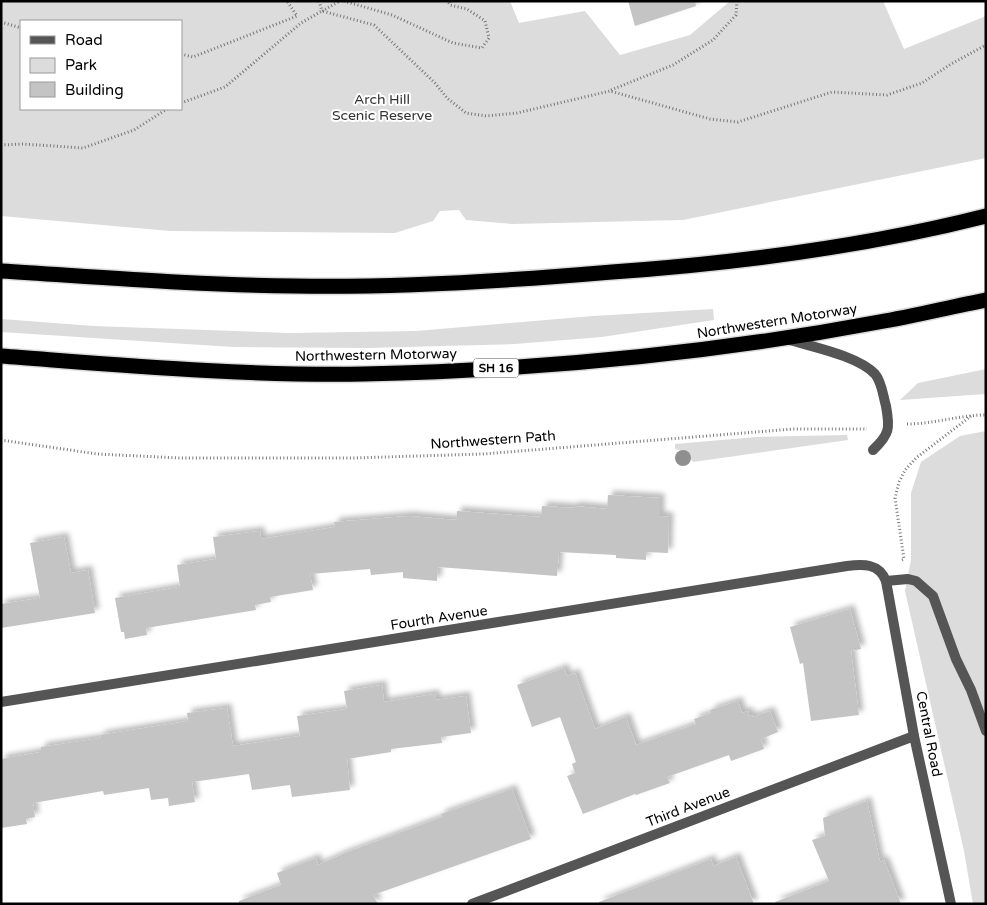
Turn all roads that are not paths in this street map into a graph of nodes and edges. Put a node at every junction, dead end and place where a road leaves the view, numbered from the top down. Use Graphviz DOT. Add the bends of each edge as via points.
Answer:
graph roads {
  1 [pos="986,216"];
  2 [pos="1,271"];
  3 [pos="986,300"];
  4 [pos="782,338"];
  5 [pos="1,356"];
  6 [pos="873,450"];
  7 [pos="880,571"];
  8 [pos="886,581"];
  9 [pos="1,702"];
  10 [pos="986,731"];
  11 [pos="914,736"];
  12 [pos="472,904"];
  13 [pos="951,904"];
  1 -- 2 [label="highway" via="831,248 689,267 522,279 296,286 187,283"];
  3 -- 4 [label="highway, Northwestern Motorway / SH 16"];
  4 -- 5 [label="highway, Northwestern Motorway / SH 16" via="588,362 362,374 206,371"];
  4 -- 6 [label="street" via="842,355 875,374 890,424 886,435"];
  7 -- 8 [label="street, Central Road"];
  7 -- 9 [label="street, Fourth Avenue" via="873,566 846,566"];
  8 -- 10 [label="street" via="916,581 933,596"];
  8 -- 11 [label="street, Central Road"];
  11 -- 12 [label="street, Third Avenue"];
  11 -- 13 [label="street, Central Road"];
}
